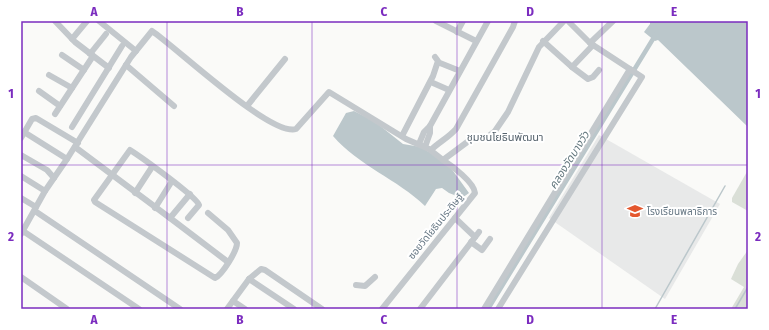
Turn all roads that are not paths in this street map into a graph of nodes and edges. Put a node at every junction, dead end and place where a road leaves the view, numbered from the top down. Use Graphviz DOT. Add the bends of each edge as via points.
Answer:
graph roads {
  1 [pos="87,21"];
  2 [pos="98,21"];
  3 [pos="437,21"];
  4 [pos="463,21"];
  5 [pos="488,21"];
  6 [pos="515,21"];
  7 [pos="564,21"];
  8 [pos="568,21"];
  9 [pos="613,21"];
  10 [pos="56,22"];
  11 [pos="457,32"];
  12 [pos="106,34"];
  13 [pos="72,39"];
  14 [pos="476,41"];
  15 [pos="543,41"];
  16 [pos="591,44"];
  17 [pos="122,46"];
  18 [pos="136,51"];
  19 [pos="62,55"];
  20 [pos="92,55"];
  21 [pos="435,57"];
  22 [pos="285,59"];
  23 [pos="440,63"];
  24 [pos="126,66"];
  25 [pos="572,67"];
  26 [pos="108,68"];
  27 [pos="84,70"];
  28 [pos="599,70"];
  29 [pos="460,71"];
  30 [pos="634,72"];
  31 [pos="49,74"];
  32 [pos="433,83"];
  33 [pos="72,88"];
  34 [pos="449,90"];
  35 [pos="39,91"];
  36 [pos="60,106"];
  37 [pos="174,106"];
  38 [pos="247,106"];
  39 [pos="55,114"];
  40 [pos="72,127"];
  41 [pos="23,135"];
  42 [pos="402,136"];
  43 [pos="76,145"];
  44 [pos="422,146"];
  45 [pos="433,151"];
  46 [pos="21,155"];
  47 [pos="68,159"];
  48 [pos="443,160"];
  49 [pos="152,167"];
  50 [pos="112,175"];
  51 [pos="21,176"];
  52 [pos="54,178"];
  53 [pos="172,181"];
  54 [pos="45,191"];
  55 [pos="135,193"];
  56 [pos="190,194"];
  57 [pos="21,198"];
  58 [pos="155,208"];
  59 [pos="36,209"];
  60 [pos="208,213"];
  61 [pos="170,218"];
  62 [pos="188,218"];
  63 [pos="455,218"];
  64 [pos="24,223"];
  65 [pos="22,232"];
  66 [pos="490,239"];
  67 [pos="471,242"];
  68 [pos="228,262"];
  69 [pos="21,277"];
  70 [pos="374,277"];
  71 [pos="249,279"];
  72 [pos="356,285"];
  73 [pos="233,301"];
  74 [pos="67,309"];
  75 [pos="139,309"];
  76 [pos="180,309"];
  77 [pos="227,309"];
  78 [pos="245,309"];
  79 [pos="294,309"];
  80 [pos="322,309"];
  81 [pos="382,309"];
  82 [pos="420,309"];
  83 [pos="484,309"];
  84 [pos="498,309"];
  1 -- 13 [label="street"];
  2 -- 18 [label="street"];
  3 -- 11 [label="street"];
  4 -- 11 [label="street"];
  5 -- 14 [label="street"];
  6 -- 45 [label="street" via="456,129 439,142"];
  7 -- 15 [label="street"];
  8 -- 16 [label="street"];
  9 -- 16 [label="street"];
  10 -- 13 [label="street"];
  11 -- 14 [label="street"];
  12 -- 20 [label="street"];
  13 -- 20 [label="street"];
  14 -- 29 [label="street"];
  15 -- 25 [label="street"];
  15 -- 48 [label="street" via="504,119 495,131 487,137 474,137"];
  16 -- 25 [label="street"];
  16 -- 30 [label="street"];
  17 -- 26 [label="street"];
  18 -- 24 [label="street"];
  18 -- 38 [label="street" via="152,31"];
  19 -- 27 [label="street"];
  20 -- 26 [label="street"];
  20 -- 27 [label="street"];
  21 -- 42 [label="street" via="438,61 433,76"];
  22 -- 38 [label="street"];
  23 -- 29 [label="street"];
  24 -- 37 [label="street"];
  24 -- 43 [label="street"];
  25 -- 28 [label="street" via="588,79"];
  26 -- 40 [label="street"];
  27 -- 33 [label="street"];
  29 -- 34 [label="street"];
  30 -- 83 [label="street"];
  30 -- 84 [label="street" via="642,76"];
  31 -- 33 [label="street"];
  32 -- 34 [label="street"];
  33 -- 36 [label="street"];
  34 -- 44 [label="street"];
  35 -- 36 [label="street"];
  36 -- 39 [label="street"];
  38 -- 42 [label="street" via="284,129 294,130 329,92"];
  41 -- 43 [label="street" via="32,119 38,118"];
  41 -- 47 [label="street"];
  42 -- 44 [label="street"];
  43 -- 47 [label="street"];
  43 -- 50 [label="street"];
  44 -- 45 [label="street"];
  45 -- 48 [label="street"];
  46 -- 52 [label="street" via="47,170"];
  47 -- 52 [label="street"];
  48 -- 63 [label="street, ซอยวัดโยธินประดิษฐ์" via="459,172 475,190"];
  49 -- 50 [label="street" via="130,150"];
  49 -- 53 [label="street"];
  49 -- 55 [label="street"];
  50 -- 55 [label="street"];
  50 -- 68 [label="street" via="95,198 95,202 214,277 218,276"];
  51 -- 54 [label="street"];
  52 -- 54 [label="street"];
  53 -- 56 [label="street"];
  53 -- 58 [label="street"];
  54 -- 59 [label="street"];
  55 -- 58 [label="street"];
  56 -- 61 [label="street"];
  56 -- 62 [label="street" via="199,205"];
  57 -- 59 [label="street"];
  58 -- 61 [label="street"];
  59 -- 64 [label="street"];
  59 -- 76 [label="street"];
  60 -- 68 [label="street" via="237,241"];
  61 -- 68 [label="street"];
  63 -- 67 [label="street" via="477,234"];
  63 -- 81 [label="street, ซอยวัดโยธินประดิษฐ์"];
  64 -- 65 [label="street"];
  65 -- 75 [label="street"];
  66 -- 67 [label="street" via="482,250"];
  67 -- 82 [label="street"];
  69 -- 74 [label="street"];
  70 -- 72 [label="street" via="365,286"];
  71 -- 73 [label="street"];
  71 -- 79 [label="street"];
  71 -- 80 [label="street" via="258,270 266,270"];
  73 -- 77 [label="street"];
  73 -- 78 [label="street"];
}
